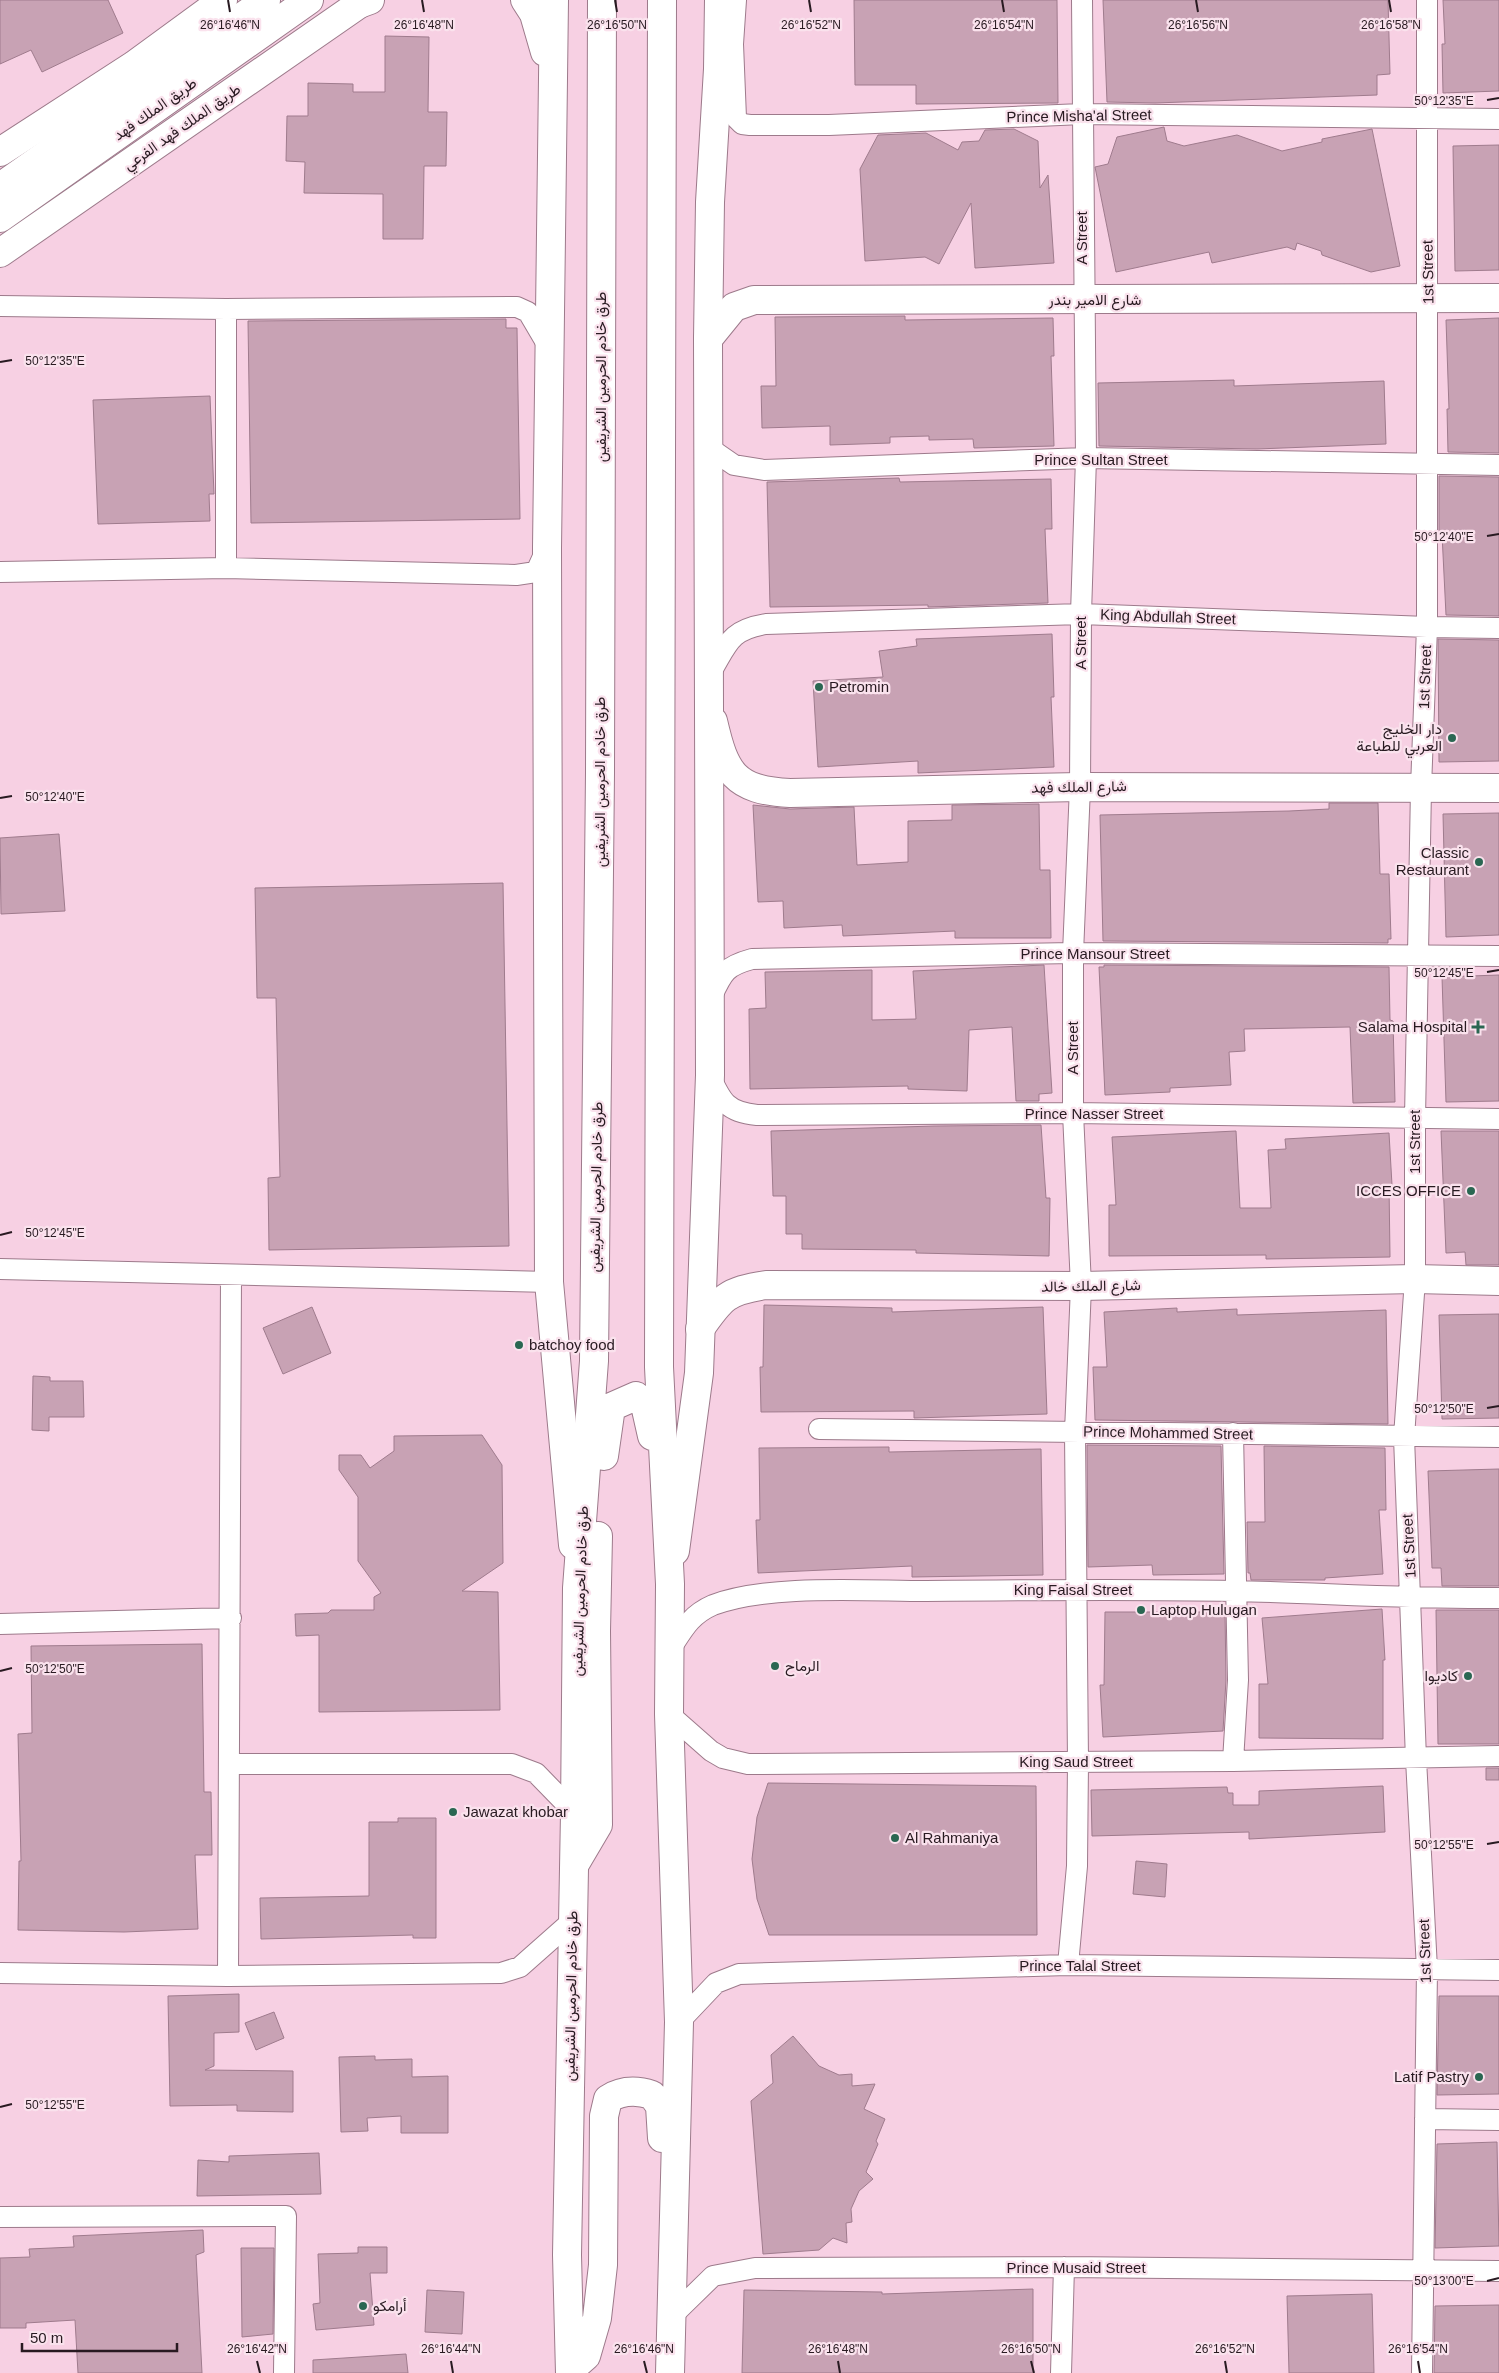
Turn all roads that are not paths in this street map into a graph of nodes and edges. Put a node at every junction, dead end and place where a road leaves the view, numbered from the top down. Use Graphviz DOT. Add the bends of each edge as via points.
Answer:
graph roads {
  1 [pos="223,0"];
  2 [pos="266,0"];
  3 [pos="309,0"];
  4 [pos="526,0"];
  5 [pos="554,0"];
  6 [pos="572,0"];
  7 [pos="602,0"];
  8 [pos="662,0"];
  9 [pos="700,0"];
  10 [pos="719,0"];
  11 [pos="736,0"];
  12 [pos="1082,0"];
  13 [pos="1427,0"];
  14 [pos="364,1"];
  15 [pos="553,100"];
  16 [pos="1082,114"];
  17 [pos="1425,117"];
  18 [pos="1499,118"];
  19 [pos="0,152"];
  20 [pos="0,186"];
  21 [pos="710,202"];
  22 [pos="0,218"];
  23 [pos="0,253"];
  24 [pos="551,283"];
  25 [pos="1499,298"];
  26 [pos="1429,299"];
  27 [pos="1083,300"];
  28 [pos="0,306"];
  29 [pos="226,309"];
  30 [pos="708,339"];
  31 [pos="548,346"];
  32 [pos="708,447"];
  33 [pos="1086,458"];
  34 [pos="1428,465"];
  35 [pos="1499,465"];
  36 [pos="547,548"];
  37 [pos="226,568"];
  38 [pos="0,572"];
  39 [pos="1081,614"];
  40 [pos="1427,628"];
  41 [pos="1499,628"];
  42 [pos="710,674"];
  43 [pos="711,709"];
  44 [pos="1080,787"];
  45 [pos="1421,788"];
  46 [pos="1499,788"];
  47 [pos="1073,953"];
  48 [pos="1419,955"];
  49 [pos="1499,956"];
  50 [pos="710,998"];
  51 [pos="710,1075"];
  52 [pos="1073,1114"];
  53 [pos="1415,1119"];
  54 [pos="1499,1119"];
  55 [pos="0,1269"];
  56 [pos="231,1275"];
  57 [pos="1415,1280"];
  58 [pos="1499,1281"];
  59 [pos="549,1282"];
  60 [pos="1081,1286"];
  61 [pos="700,1329"];
  62 [pos="828,1428"];
  63 [pos="1075,1432"];
  64 [pos="1233,1433"];
  65 [pos="1404,1437"];
  66 [pos="1499,1437"];
  67 [pos="666,1511"];
  68 [pos="670,1584"];
  69 [pos="577,1588"];
  70 [pos="1076,1590"];
  71 [pos="1235,1591"];
  72 [pos="1411,1598"];
  73 [pos="1499,1598"];
  74 [pos="230,1618"];
  75 [pos="0,1624"];
  76 [pos="670,1650"];
  77 [pos="670,1714"];
  78 [pos="1499,1756"];
  79 [pos="1416,1759"];
  80 [pos="1078,1762"];
  81 [pos="1233,1762"];
  82 [pos="229,1764"];
  83 [pos="575,1813"];
  84 [pos="574,1866"];
  85 [pos="572,1921"];
  86 [pos="1068,1965"];
  87 [pos="1427,1969"];
  88 [pos="1499,1970"];
  89 [pos="0,1973"];
  90 [pos="228,1976"];
  91 [pos="678,2022"];
  92 [pos="1425,2119"];
  93 [pos="1499,2120"];
  94 [pos="0,2217"];
  95 [pos="1064,2267"];
  96 [pos="1423,2270"];
  97 [pos="1499,2271"];
  98 [pos="673,2278"];
  99 [pos="671,2316"];
  100 [pos="570,2372"];
  101 [pos="284,2373"];
  102 [pos="670,2373"];
  103 [pos="1061,2373"];
  104 [pos="1422,2373"];
  1 -- 19 [label="main road" via="134,65"];
  2 -- 20 [label="main road, طريق الملك فهد"];
  3 -- 22 [label="main road, طريق الملك فهد"];
  4 -- 15 [label="main road" via="544,40"];
  5 -- 15 [label="main road"];
  6 -- 24 [label="main road" via="565,178"];
  7 -- 69 [label="main road, طرق خادم الحرمين الشريفين" via="600,773 594,1361"];
  8 -- 67 [label="main road" via="659,1367"];
  9 -- 21 [label="main road"];
  10 -- 21 [label="main road"];
  11 -- 16 [label="street, Prince Misha'al Street" via="734,102 736,118 742,124 829,126"];
  12 -- 16 [label="street, A Street"];
  13 -- 17 [label="street, 1st Street"];
  14 -- 23 [label="main road, طريق الملك فهد الفرعي"];
  15 -- 24 [label="main road"];
  16 -- 17 [label="street, Prince Misha'al Street"];
  16 -- 27 [label="street, A Street"];
  17 -- 18 [label="street, Prince Misha'al Street"];
  17 -- 26 [label="street, 1st Street"];
  21 -- 30 [label="main road"];
  24 -- 31 [label="main road"];
  25 -- 26 [label="main road, شارع الامير بندر"];
  26 -- 27 [label="main road, شارع الامير بندر"];
  26 -- 34 [label="street, 1st Street"];
  27 -- 30 [label="main road, شارع الامير بندر" via="754,300 734,307"];
  27 -- 33 [label="street, A Street"];
  28 -- 29 [label="street"];
  29 -- 31 [label="street" via="517,307 528,312"];
  29 -- 37 [label="street"];
  30 -- 32 [label="main road"];
  31 -- 36 [label="main road"];
  32 -- 33 [label="street, Prince Sultan Street" via="734,465 764,470"];
  32 -- 42 [label="main road"];
  33 -- 34 [label="street, Prince Sultan Street"];
  33 -- 39 [label="street, A Street"];
  34 -- 35 [label="street, Prince Sultan Street"];
  34 -- 40 [label="street, 1st Street"];
  36 -- 37 [label="street" via="536,572 516,576"];
  36 -- 59 [label="main road"];
  37 -- 38 [label="street"];
  39 -- 40 [label="street, King Abdullah Street"];
  39 -- 42 [label="street, King Abdullah Street" via="752,626 735,635"];
  39 -- 44 [label="street, A Street"];
  40 -- 41 [label="street, King Abdullah Street"];
  40 -- 45 [label="street, 1st Street"];
  42 -- 43 [label="main road"];
  43 -- 44 [label="main road, شارع الملك فهد" via="720,752 727,766 749,786 765,792"];
  43 -- 50 [label="main road"];
  44 -- 45 [label="main road, شارع الملك فهد"];
  44 -- 47 [label="street, A Street"];
  45 -- 46 [label="main road, شارع الملك فهد"];
  45 -- 48 [label="street, 1st Street"];
  47 -- 48 [label="street, Prince Mansour Street"];
  47 -- 50 [label="street, Prince Mansour Street" via="752,959 725,970"];
  47 -- 52 [label="street, A Street"];
  48 -- 49 [label="street, Prince Mansour Street"];
  48 -- 53 [label="street, 1st Street"];
  50 -- 51 [label="main road"];
  51 -- 52 [label="street, Prince Nasser Street" via="726,1105 743,1114"];
  51 -- 61 [label="main road"];
  52 -- 53 [label="street, Prince Nasser Street"];
  52 -- 60 [label="street, A Street"];
  53 -- 54 [label="street, Prince Nasser Street"];
  53 -- 57 [label="street, 1st Street"];
  55 -- 56 [label="street"];
  56 -- 59 [label="street"];
  56 -- 74 [label="street"];
  57 -- 58 [label="main road, شارع الملك خالد"];
  57 -- 60 [label="main road, شارع الملك خالد"];
  57 -- 65 [label="street, 1st Street"];
  59 -- 69 [label="main road"];
  60 -- 61 [label="main road, شارع الملك خالد" via="766,1285 748,1288 718,1302"];
  60 -- 63 [label="street, A Street"];
  61 -- 68 [label="main road" via="699,1373"];
  62 -- 63 [label="street, Prince Mohammed Street"];
  63 -- 64 [label="street, Prince Mohammed Street"];
  63 -- 70 [label="street, A Street"];
  64 -- 65 [label="street, Prince Mohammed Street"];
  64 -- 71 [label="street"];
  65 -- 66 [label="street, Prince Mohammed Street"];
  65 -- 72 [label="street, 1st Street"];
  67 -- 68 [label="main road"];
  67 -- 84 [label="main road" via="655,1478 652,1431 645,1405 636,1396 610,1407 599,1498 596,1632 598,1825"];
  68 -- 76 [label="main road"];
  69 -- 83 [label="main road, طرق خادم الحرمين الشريفين"];
  70 -- 71 [label="street, King Faisal Street"];
  70 -- 76 [label="street, King Faisal Street" via="787,1592 746,1597 712,1606 693,1616"];
  70 -- 80 [label="street, A Street"];
  71 -- 72 [label="street, King Faisal Street"];
  71 -- 81 [label="street" via="1238,1680"];
  72 -- 73 [label="street, King Faisal Street"];
  72 -- 79 [label="street, 1st Street"];
  74 -- 75 [label="street"];
  74 -- 82 [label="street"];
  76 -- 77 [label="main road"];
  77 -- 80 [label="street, King Saud Street" via="711,1751 723,1758 748,1764"];
  77 -- 91 [label="main road"];
  78 -- 79 [label="street, King Saud Street"];
  79 -- 81 [label="street, King Saud Street"];
  79 -- 87 [label="street, 1st Street"];
  80 -- 81 [label="street, King Saud Street"];
  80 -- 86 [label="street, A Street" via="1077,1866"];
  82 -- 83 [label="street" via="512,1764 536,1773"];
  82 -- 90 [label="street"];
  83 -- 84 [label="main road, طرق خادم الحرمين الشريفين"];
  84 -- 85 [label="main road, طرق خادم الحرمين الشريفين"];
  85 -- 90 [label="street" via="520,1967 501,1972"];
  85 -- 100 [label="main road, طرق خادم الحرمين الشريفين" via="567,2255"];
  86 -- 87 [label="street, Prince Talal Street"];
  86 -- 91 [label="street, Prince Talal Street" via="739,1974 716,1983"];
  87 -- 88 [label="street, Prince Talal Street"];
  87 -- 92 [label="street, 1st Street"];
  89 -- 90 [label="street"];
  91 -- 98 [label="main road"];
  92 -- 93 [label="street"];
  92 -- 96 [label="street, 1st Street"];
  94 -- 101 [label="street" via="286,2216"];
  95 -- 96 [label="street, Prince Musaid Street"];
  95 -- 99 [label="street, Prince Musaid Street" via="755,2268 713,2276"];
  95 -- 103 [label="street"];
  96 -- 97 [label="street, Prince Musaid Street"];
  96 -- 104 [label="street, 1st Street"];
  98 -- 99 [label="main road"];
  98 -- 100 [label="main road" via="666,2233 660,2106 652,2095 640,2091 618,2093 608,2099 604,2116 603,2265 597,2318 586,2356"];
  99 -- 102 [label="main road"];
}
